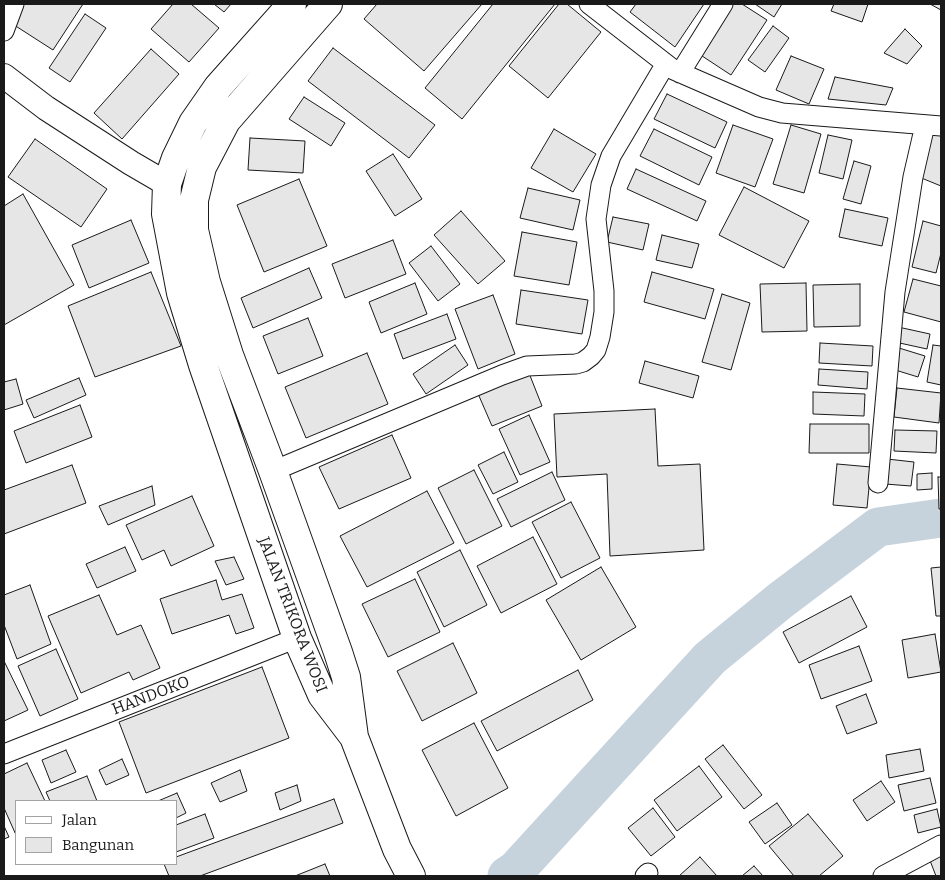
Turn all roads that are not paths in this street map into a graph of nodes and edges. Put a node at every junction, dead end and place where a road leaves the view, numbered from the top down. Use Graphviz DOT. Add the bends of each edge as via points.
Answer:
graph roads {
  1 [pos="14,4"];
  2 [pos="292,4"];
  3 [pos="328,4"];
  4 [pos="589,4"];
  5 [pos="723,4"];
  6 [pos="4,31"];
  7 [pos="673,69"];
  8 [pos="4,76"];
  9 [pos="933,125"];
  10 [pos="167,184"];
  11 [pos="273,471"];
  12 [pos="878,483"];
  13 [pos="297,638"];
  14 [pos="354,737"];
  15 [pos="4,754"];
  16 [pos="941,846"];
  17 [pos="411,876"];
  18 [pos="883,876"];
  1 -- 6 [label="street"];
  2 -- 10 [label="highway, JALAN TRIKORA WOSI" via="206,104 193,123"];
  3 -- 11 [label="highway, JALAN TRIKORA WOSI" via="226,121 202,167 194,200 194,230 206,282 229,355"];
  4 -- 7 [label="street"];
  5 -- 7 [label="street"];
  7 -- 9 [label="street" via="743,101 782,112"];
  7 -- 11 [label="street" via="611,156 601,185 596,219 604,312 600,337 591,356 576,364 527,366 502,375"];
  8 -- 10 [label="street" via="46,108"];
  9 -- 12 [label="street" via="913,177 895,292"];
  10 -- 13 [label="highway, JALAN TRIKORA WOSI" via="166,214 181,293"];
  11 -- 14 [label="highway, JALAN TRIKORA WOSI" via="346,677"];
  13 -- 14 [label="highway, JALAN TRIKORA WOSI" via="322,696"];
  13 -- 15 [label="street, HANDOKO"];
  14 -- 17 [label="highway" via="397,849"];
  16 -- 18 [label="street"];
}
